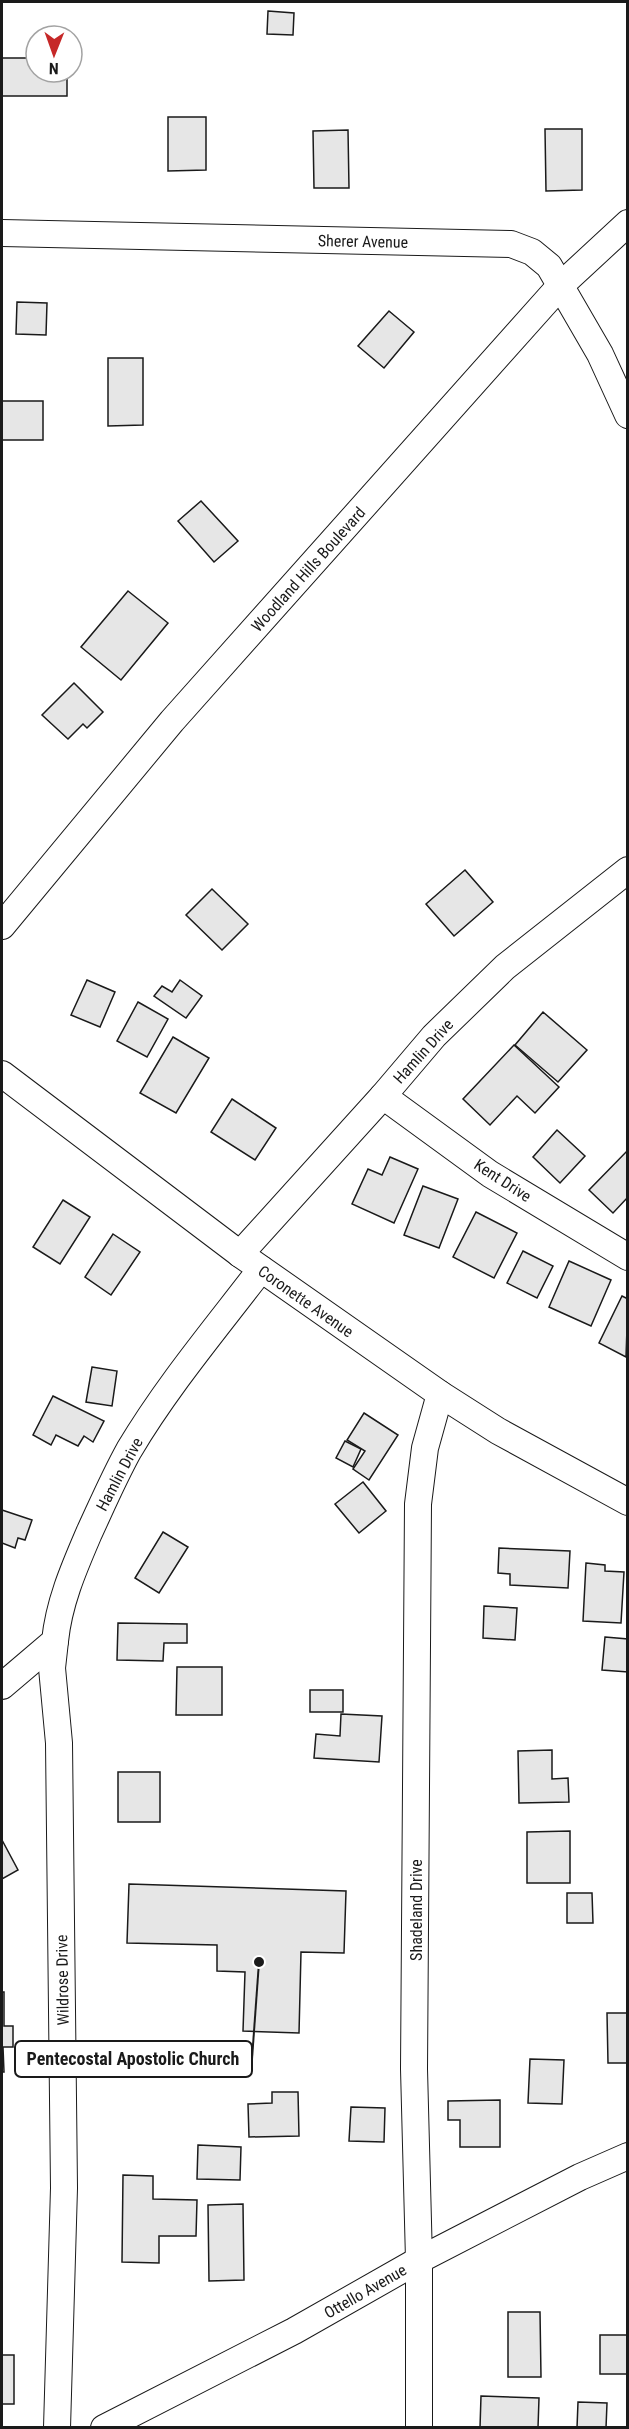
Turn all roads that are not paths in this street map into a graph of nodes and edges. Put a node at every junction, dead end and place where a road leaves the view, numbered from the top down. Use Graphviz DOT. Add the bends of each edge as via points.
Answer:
graph roads {
  1 [pos="627,223"];
  2 [pos="2,233"];
  3 [pos="560,286"];
  4 [pos="627,415"];
  5 [pos="627,870"];
  6 [pos="2,926"];
  7 [pos="2,1074"];
  8 [pos="383,1096"];
  9 [pos="240,1254"];
  10 [pos="627,1257"];
  11 [pos="261,1269"];
  12 [pos="440,1394"];
  13 [pos="627,1502"];
  14 [pos="56,1641"];
  15 [pos="2,1686"];
  16 [pos="627,2156"];
  17 [pos="419,2260"];
  18 [pos="57,2427"];
  19 [pos="104,2427"];
  20 [pos="419,2427"];
  1 -- 3 [label="street, Woodland Hills Boulevard"];
  2 -- 3 [label="street, Sherer Avenue" via="511,244 532,252 549,266"];
  3 -- 4 [label="street, Sherer Avenue" via="600,354"];
  3 -- 6 [label="street, Woodland Hills Boulevard" via="172,722"];
  5 -- 8 [label="street, Hamlin Drive" via="505,967 434,1036"];
  7 -- 9 [label="street, Coronette Avenue"];
  8 -- 9 [label="street, Hamlin Drive"];
  8 -- 10 [label="street, Kent Drive" via="490,1174"];
  9 -- 11 [label="street, Coronette Avenue"];
  11 -- 12 [label="street, Coronette Avenue"];
  11 -- 14 [label="street, Hamlin Drive" via="166,1394 130,1450 71,1575"];
  12 -- 13 [label="street, Coronette Avenue" via="498,1431"];
  12 -- 17 [label="street, Shadeland Drive" via="425,1448 416,1596 414,2069"];
  14 -- 15 [label="street"];
  14 -- 18 [label="street, Wildrose Drive" via="52,1668 59,1743 64,2188"];
  16 -- 17 [label="street, Ottello Avenue"];
  17 -- 19 [label="street, Ottello Avenue" via="294,2331"];
  17 -- 20 [label="street, Shadeland Drive"];
}
